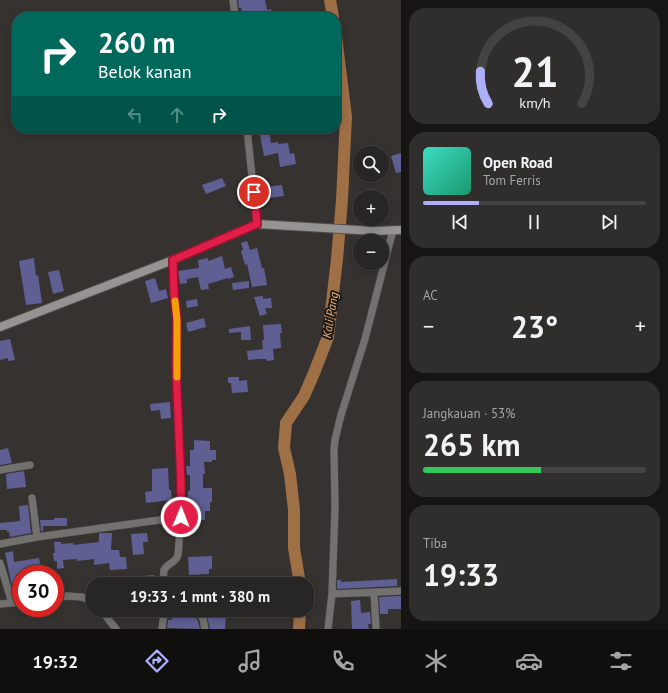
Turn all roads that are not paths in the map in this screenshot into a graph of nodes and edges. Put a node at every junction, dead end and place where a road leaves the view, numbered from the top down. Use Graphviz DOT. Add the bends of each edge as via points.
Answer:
graph roads {
  1 [pos="233,0"];
  2 [pos="234,12"];
  3 [pos="248,134"];
  4 [pos="257,224"];
  5 [pos="397,230"];
  6 [pos="173,260"];
  7 [pos="0,327"];
  8 [pos="30,465"];
  9 [pos="0,470"];
  10 [pos="32,498"];
  11 [pos="181,517"];
  12 [pos="37,537"];
  13 [pos="0,544"];
  14 [pos="0,563"];
  15 [pos="164,577"];
  16 [pos="401,591"];
  17 [pos="374,593"];
  18 [pos="332,594"];
  19 [pos="64,596"];
  20 [pos="86,599"];
  21 [pos="12,603"];
  22 [pos="0,604"];
  23 [pos="106,617"];
  24 [pos="163,617"];
  25 [pos="202,617"];
  26 [pos="116,629"];
  27 [pos="162,629"];
  28 [pos="205,629"];
  29 [pos="328,629"];
  30 [pos="376,629"];
  1 -- 2 [label="street"];
  3 -- 4 [label="street"];
  4 -- 5 [label="street"];
  4 -- 6 [label="street"];
  5 -- 18 [label="street" via="335,440 336,508"];
  6 -- 7 [label="street"];
  6 -- 11 [label="street" via="177,320"];
  8 -- 9 [label="street"];
  10 -- 12 [label="street"];
  11 -- 12 [label="street"];
  11 -- 15 [label="street" via="177,559 166,567"];
  12 -- 13 [label="street"];
  14 -- 21 [label="street"];
  16 -- 17 [label="street"];
  17 -- 18 [label="street"];
  17 -- 30 [label="street"];
  18 -- 29 [label="street"];
  19 -- 20 [label="street"];
  21 -- 22 [label="street"];
  23 -- 26 [label="street"];
  24 -- 27 [label="street"];
  25 -- 28 [label="street"];
}
